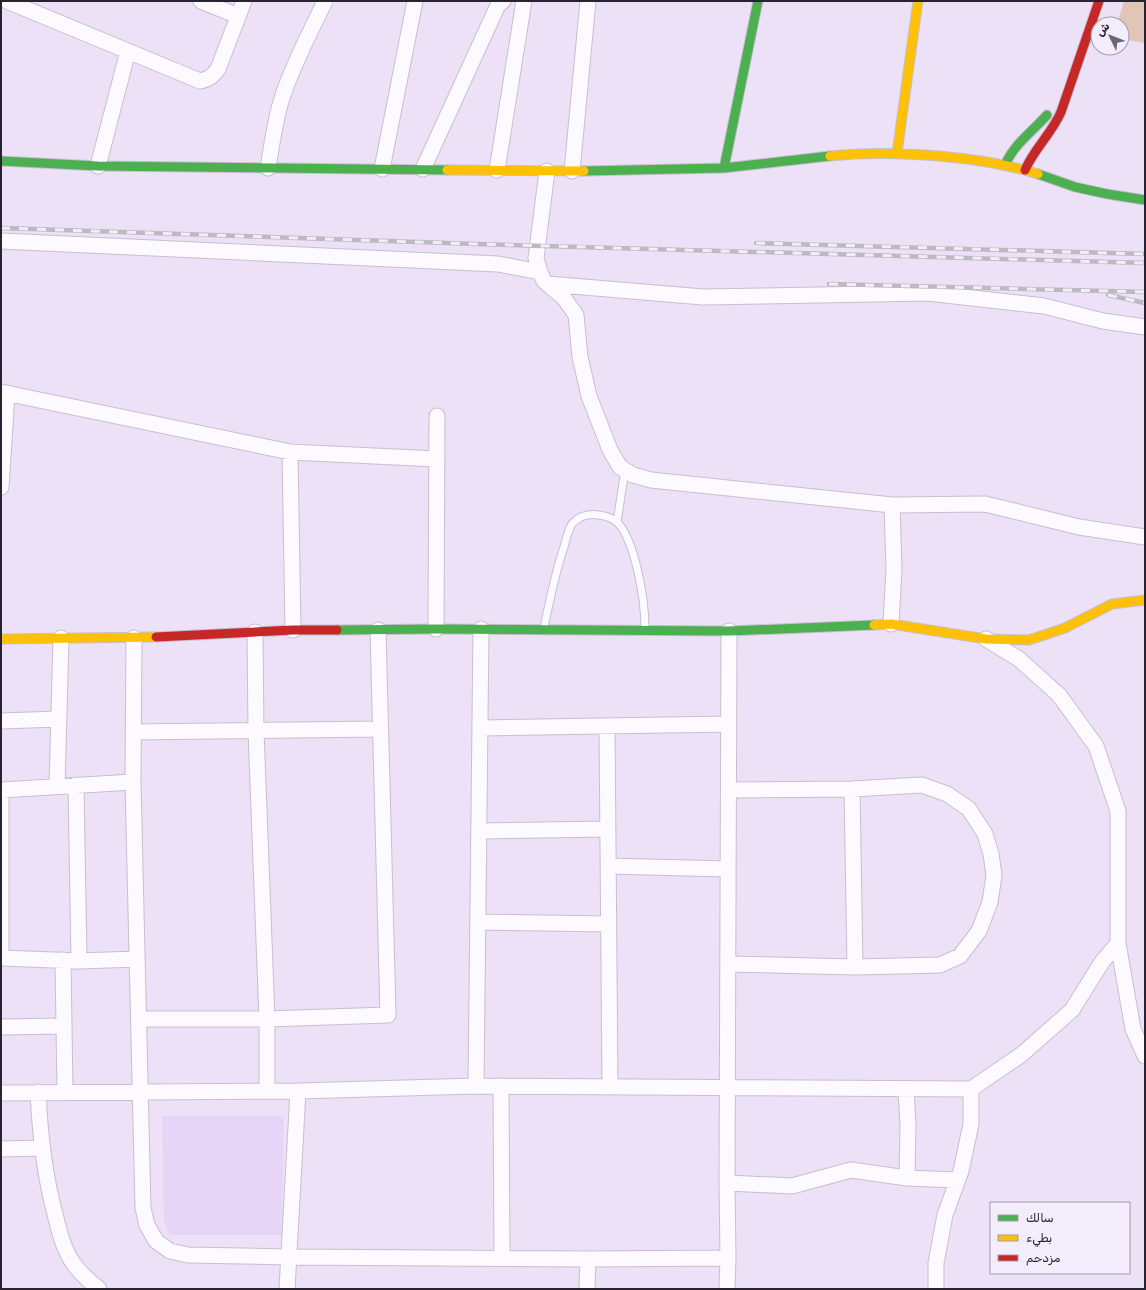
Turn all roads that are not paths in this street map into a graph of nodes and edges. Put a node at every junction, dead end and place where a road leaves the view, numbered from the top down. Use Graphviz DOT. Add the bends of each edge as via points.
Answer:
graph roads {
  1 [pos="7,1"];
  2 [pos="201,1"];
  3 [pos="244,1"];
  4 [pos="325,1"];
  5 [pos="415,1"];
  6 [pos="524,1"];
  7 [pos="588,1"];
  8 [pos="758,1"];
  9 [pos="918,1"];
  10 [pos="1099,1"];
  11 [pos="496,2"];
  12 [pos="238,16"];
  13 [pos="128,51"];
  14 [pos="1053,105"];
  15 [pos="897,153"];
  16 [pos="1,161"];
  17 [pos="1005,165"];
  18 [pos="98,166"];
  19 [pos="268,168"];
  20 [pos="724,168"];
  21 [pos="382,169"];
  22 [pos="423,170"];
  23 [pos="497,170"];
  24 [pos="1025,170"];
  25 [pos="547,171"];
  26 [pos="572,171"];
  27 [pos="1145,200"];
  28 [pos="1,241"];
  29 [pos="544,278"];
  30 [pos="1145,327"];
  31 [pos="4,393"];
  32 [pos="437,416"];
  33 [pos="290,452"];
  34 [pos="437,459"];
  35 [pos="625,470"];
  36 [pos="1,487"];
  37 [pos="892,505"];
  38 [pos="617,522"];
  39 [pos="1145,537"];
  40 [pos="1145,600"];
  41 [pos="891,624"];
  42 [pos="436,629"];
  43 [pos="481,629"];
  44 [pos="293,630"];
  45 [pos="378,630"];
  46 [pos="544,630"];
  47 [pos="646,630"];
  48 [pos="729,631"];
  49 [pos="255,632"];
  50 [pos="61,638"];
  51 [pos="134,638"];
  52 [pos="1,639"];
  53 [pos="986,639"];
  54 [pos="58,719"];
  55 [pos="1,721"];
  56 [pos="729,724"];
  57 [pos="607,726"];
  58 [pos="480,728"];
  59 [pos="380,729"];
  60 [pos="256,730"];
  61 [pos="133,732"];
  62 [pos="133,782"];
  63 [pos="76,785"];
  64 [pos="57,786"];
  65 [pos="852,789"];
  66 [pos="1,790"];
  67 [pos="729,790"];
  68 [pos="608,829"];
  69 [pos="479,831"];
  70 [pos="608,866"];
  71 [pos="728,869"];
  72 [pos="478,922"];
  73 [pos="608,924"];
  74 [pos="1118,943"];
  75 [pos="1,958"];
  76 [pos="137,959"];
  77 [pos="63,960"];
  78 [pos="79,960"];
  79 [pos="728,964"];
  80 [pos="855,967"];
  81 [pos="138,1019"];
  82 [pos="267,1019"];
  83 [pos="64,1026"];
  84 [pos="1,1027"];
  85 [pos="1145,1056"];
  86 [pos="476,1086"];
  87 [pos="502,1086"];
  88 [pos="610,1087"];
  89 [pos="727,1088"];
  90 [pos="906,1089"];
  91 [pos="971,1089"];
  92 [pos="267,1090"];
  93 [pos="298,1091"];
  94 [pos="1,1092"];
  95 [pos="38,1092"];
  96 [pos="64,1092"];
  97 [pos="141,1092"];
  98 [pos="41,1148"];
  99 [pos="1,1149"];
  100 [pos="907,1178"];
  101 [pos="957,1180"];
  102 [pos="727,1183"];
  103 [pos="289,1257"];
  104 [pos="502,1258"];
  105 [pos="728,1258"];
  106 [pos="588,1259"];
  107 [pos="99,1289"];
  108 [pos="287,1289"];
  109 [pos="587,1289"];
  110 [pos="726,1289"];
  111 [pos="936,1289"];
  1 -- 13 [label="street"];
  2 -- 12 [label="street"];
  3 -- 12 [label="street"];
  4 -- 19 [label="street" via="282,98"];
  5 -- 21 [label="street"];
  6 -- 23 [label="street"];
  7 -- 26 [label="street"];
  8 -- 20 [label="street"];
  9 -- 15 [label="street"];
  10 -- 24 [label="street" via="1060,116 1034,151"];
  11 -- 22 [label="street"];
  12 -- 13 [label="street" via="218,69 207,79 200,81"];
  13 -- 18 [label="street"];
  14 -- 17 [label="street" via="1040,123 1014,148"];
  15 -- 17 [label="street" via="970,159"];
  15 -- 20 [label="street" via="843,155"];
  16 -- 18 [label="street"];
  17 -- 24 [label="street"];
  18 -- 19 [label="street"];
  19 -- 21 [label="street"];
  20 -- 26 [label="street"];
  21 -- 22 [label="street"];
  22 -- 23 [label="street"];
  23 -- 25 [label="street"];
  24 -- 27 [label="street" via="1076,187"];
  25 -- 26 [label="street"];
  25 -- 29 [label="street" via="536,258"];
  28 -- 29 [label="street" via="498,264"];
  29 -- 30 [label="street" via="703,297 928,293 1044,306 1103,321"];
  29 -- 35 [label="street" via="564,298 576,315 580,357 589,396 610,450 620,467"];
  31 -- 33 [label="street"];
  31 -- 36 [label="street"];
  32 -- 34 [label="street"];
  33 -- 34 [label="street"];
  33 -- 44 [label="street"];
  34 -- 42 [label="street"];
  35 -- 37 [label="street" via="651,480"];
  35 -- 38 [label="lane"];
  37 -- 39 [label="street" via="984,504 1080,527"];
  37 -- 41 [label="street" via="894,569"];
  38 -- 46 [label="lane" via="609,517 592,514 579,517 571,526 554,581"];
  38 -- 47 [label="lane" via="626,532 636,566 645,607"];
  40 -- 53 [label="street" via="1112,604 1065,628 1029,640"];
  41 -- 48 [label="street"];
  41 -- 53 [label="street"];
  42 -- 43 [label="street"];
  42 -- 45 [label="street"];
  43 -- 46 [label="street"];
  43 -- 58 [label="street"];
  44 -- 45 [label="street"];
  44 -- 49 [label="street"];
  45 -- 59 [label="street"];
  46 -- 47 [label="street"];
  47 -- 48 [label="street"];
  48 -- 56 [label="street"];
  49 -- 51 [label="street"];
  49 -- 60 [label="street"];
  50 -- 51 [label="street"];
  50 -- 52 [label="street"];
  50 -- 54 [label="street"];
  51 -- 61 [label="street"];
  53 -- 74 [label="street" via="1019,659 1059,695 1096,746 1118,811"];
  54 -- 55 [label="street"];
  54 -- 64 [label="street"];
  56 -- 57 [label="street"];
  56 -- 67 [label="street"];
  57 -- 58 [label="street"];
  57 -- 68 [label="street"];
  58 -- 69 [label="street"];
  59 -- 60 [label="street"];
  59 -- 82 [label="street" via="388,1015"];
  60 -- 61 [label="street"];
  60 -- 82 [label="street"];
  61 -- 62 [label="street"];
  62 -- 63 [label="street"];
  62 -- 76 [label="street"];
  63 -- 64 [label="street"];
  63 -- 78 [label="street"];
  64 -- 66 [label="street"];
  65 -- 67 [label="street"];
  65 -- 80 [label="street"];
  65 -- 80 [label="street" via="922,785 947,794 969,809 985,834 994,875 990,902 979,931 960,956 940,965"];
  66 -- 75 [label="street"];
  67 -- 71 [label="street"];
  68 -- 69 [label="street"];
  68 -- 70 [label="street"];
  69 -- 72 [label="street"];
  70 -- 71 [label="street"];
  70 -- 73 [label="street"];
  71 -- 79 [label="street"];
  72 -- 73 [label="street"];
  72 -- 86 [label="street"];
  73 -- 88 [label="street"];
  74 -- 85 [label="street" via="1133,1029"];
  74 -- 91 [label="street" via="1102,962 1072,1010 1022,1055"];
  75 -- 77 [label="street"];
  76 -- 78 [label="street"];
  76 -- 81 [label="street"];
  77 -- 78 [label="street"];
  77 -- 83 [label="street"];
  79 -- 80 [label="street"];
  79 -- 89 [label="street"];
  81 -- 82 [label="street"];
  81 -- 97 [label="street"];
  82 -- 92 [label="street"];
  83 -- 84 [label="street"];
  83 -- 96 [label="street"];
  86 -- 87 [label="street"];
  86 -- 93 [label="street"];
  87 -- 88 [label="street"];
  87 -- 104 [label="street"];
  88 -- 89 [label="street"];
  89 -- 90 [label="street"];
  89 -- 102 [label="street"];
  90 -- 91 [label="street"];
  90 -- 100 [label="street"];
  91 -- 101 [label="street" via="971,1124"];
  92 -- 93 [label="street"];
  92 -- 97 [label="street"];
  93 -- 103 [label="street"];
  94 -- 95 [label="street"];
  95 -- 96 [label="street"];
  95 -- 98 [label="street"];
  96 -- 97 [label="street"];
  97 -- 103 [label="street" via="143,1208 147,1225 156,1240 170,1251 188,1255"];
  98 -- 99 [label="street"];
  98 -- 107 [label="street" via="49,1193 63,1245 72,1263"];
  100 -- 101 [label="street"];
  100 -- 102 [label="street" via="851,1170 792,1186"];
  101 -- 111 [label="street" via="945,1215 936,1263"];
  102 -- 105 [label="street"];
  103 -- 104 [label="street"];
  103 -- 108 [label="street"];
  104 -- 106 [label="street"];
  105 -- 106 [label="street"];
  105 -- 110 [label="street"];
  106 -- 109 [label="street"];
}
